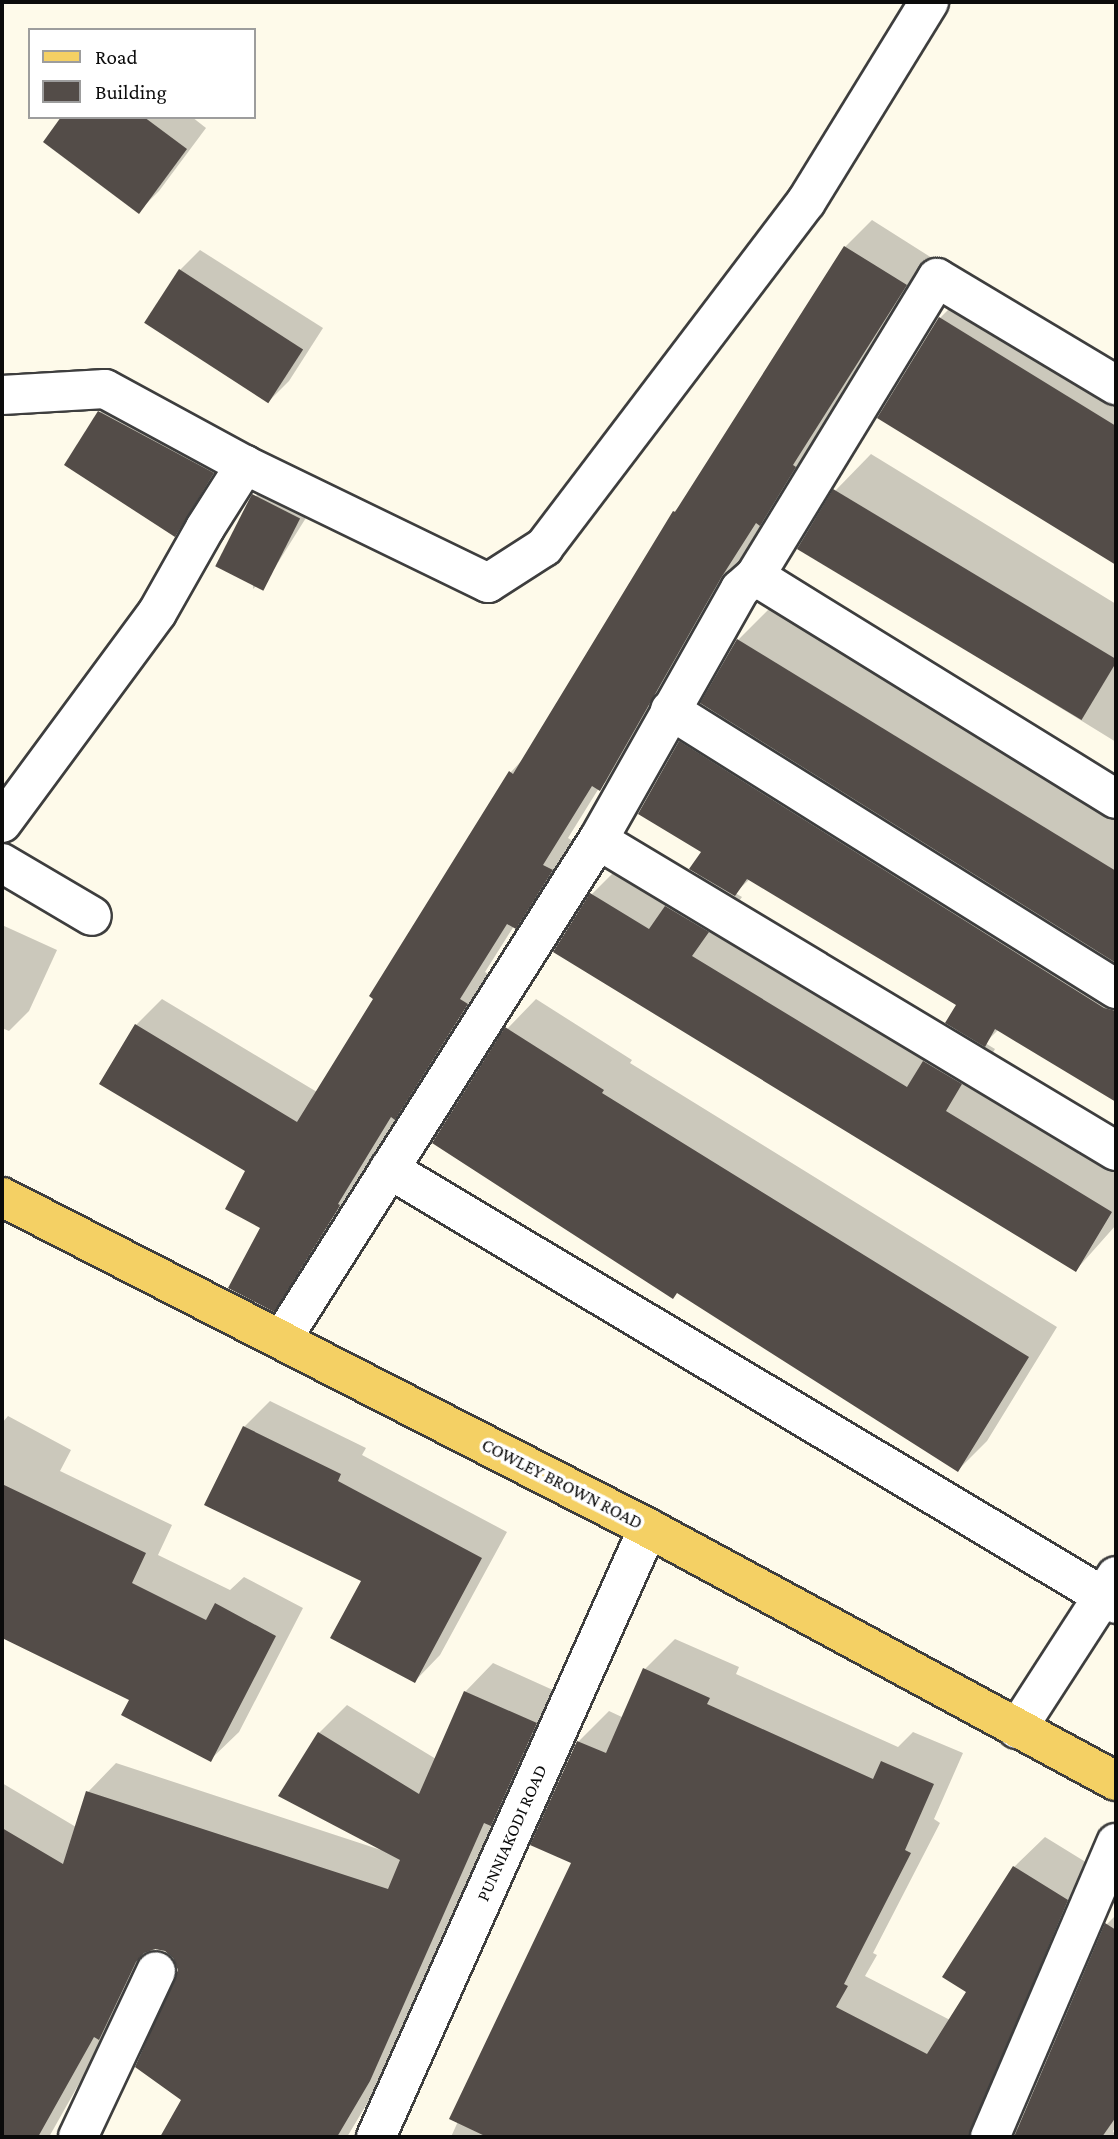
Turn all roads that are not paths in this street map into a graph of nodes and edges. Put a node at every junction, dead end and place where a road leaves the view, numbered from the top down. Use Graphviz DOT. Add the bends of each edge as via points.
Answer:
graph roads {
  1 [pos="929,2"];
  2 [pos="1116,385"];
  3 [pos="2,395"];
  4 [pos="246,464"];
  5 [pos="755,576"];
  6 [pos="670,710"];
  7 [pos="1116,799"];
  8 [pos="2,823"];
  9 [pos="598,840"];
  10 [pos="2,863"];
  11 [pos="92,916"];
  12 [pos="1116,989"];
  13 [pos="1116,1151"];
  14 [pos="389,1169"];
  15 [pos="2,1197"];
  16 [pos="282,1339"];
  17 [pos="648,1528"];
  18 [pos="1112,1592"];
  19 [pos="1017,1729"];
  20 [pos="1116,1781"];
  21 [pos="1116,1843"];
  22 [pos="156,1971"];
  23 [pos="78,2137"];
  24 [pos="376,2137"];
  25 [pos="990,2137"];
  1 -- 4 [label="street" via="806,202 544,547 488,583"];
  2 -- 5 [label="street" via="937,278"];
  3 -- 4 [label="street" via="106,389"];
  4 -- 8 [label="street" via="157,613"];
  5 -- 6 [label="street" via="740,589"];
  5 -- 7 [label="street"];
  6 -- 9 [label="street"];
  6 -- 12 [label="street"];
  9 -- 13 [label="street"];
  9 -- 14 [label="street"];
  10 -- 11 [label="street"];
  14 -- 16 [label="street"];
  14 -- 18 [label="street"];
  15 -- 16 [label="main road, COWLEY BROWN ROAD"];
  16 -- 17 [label="main road, COWLEY BROWN ROAD"];
  17 -- 19 [label="main road, COWLEY BROWN ROAD"];
  17 -- 24 [label="street, PUNNIAKODI ROAD"];
  18 -- 19 [label="street"];
  19 -- 20 [label="main road, COWLEY BROWN ROAD"];
  21 -- 25 [label="street"];
  22 -- 23 [label="street"];
}
